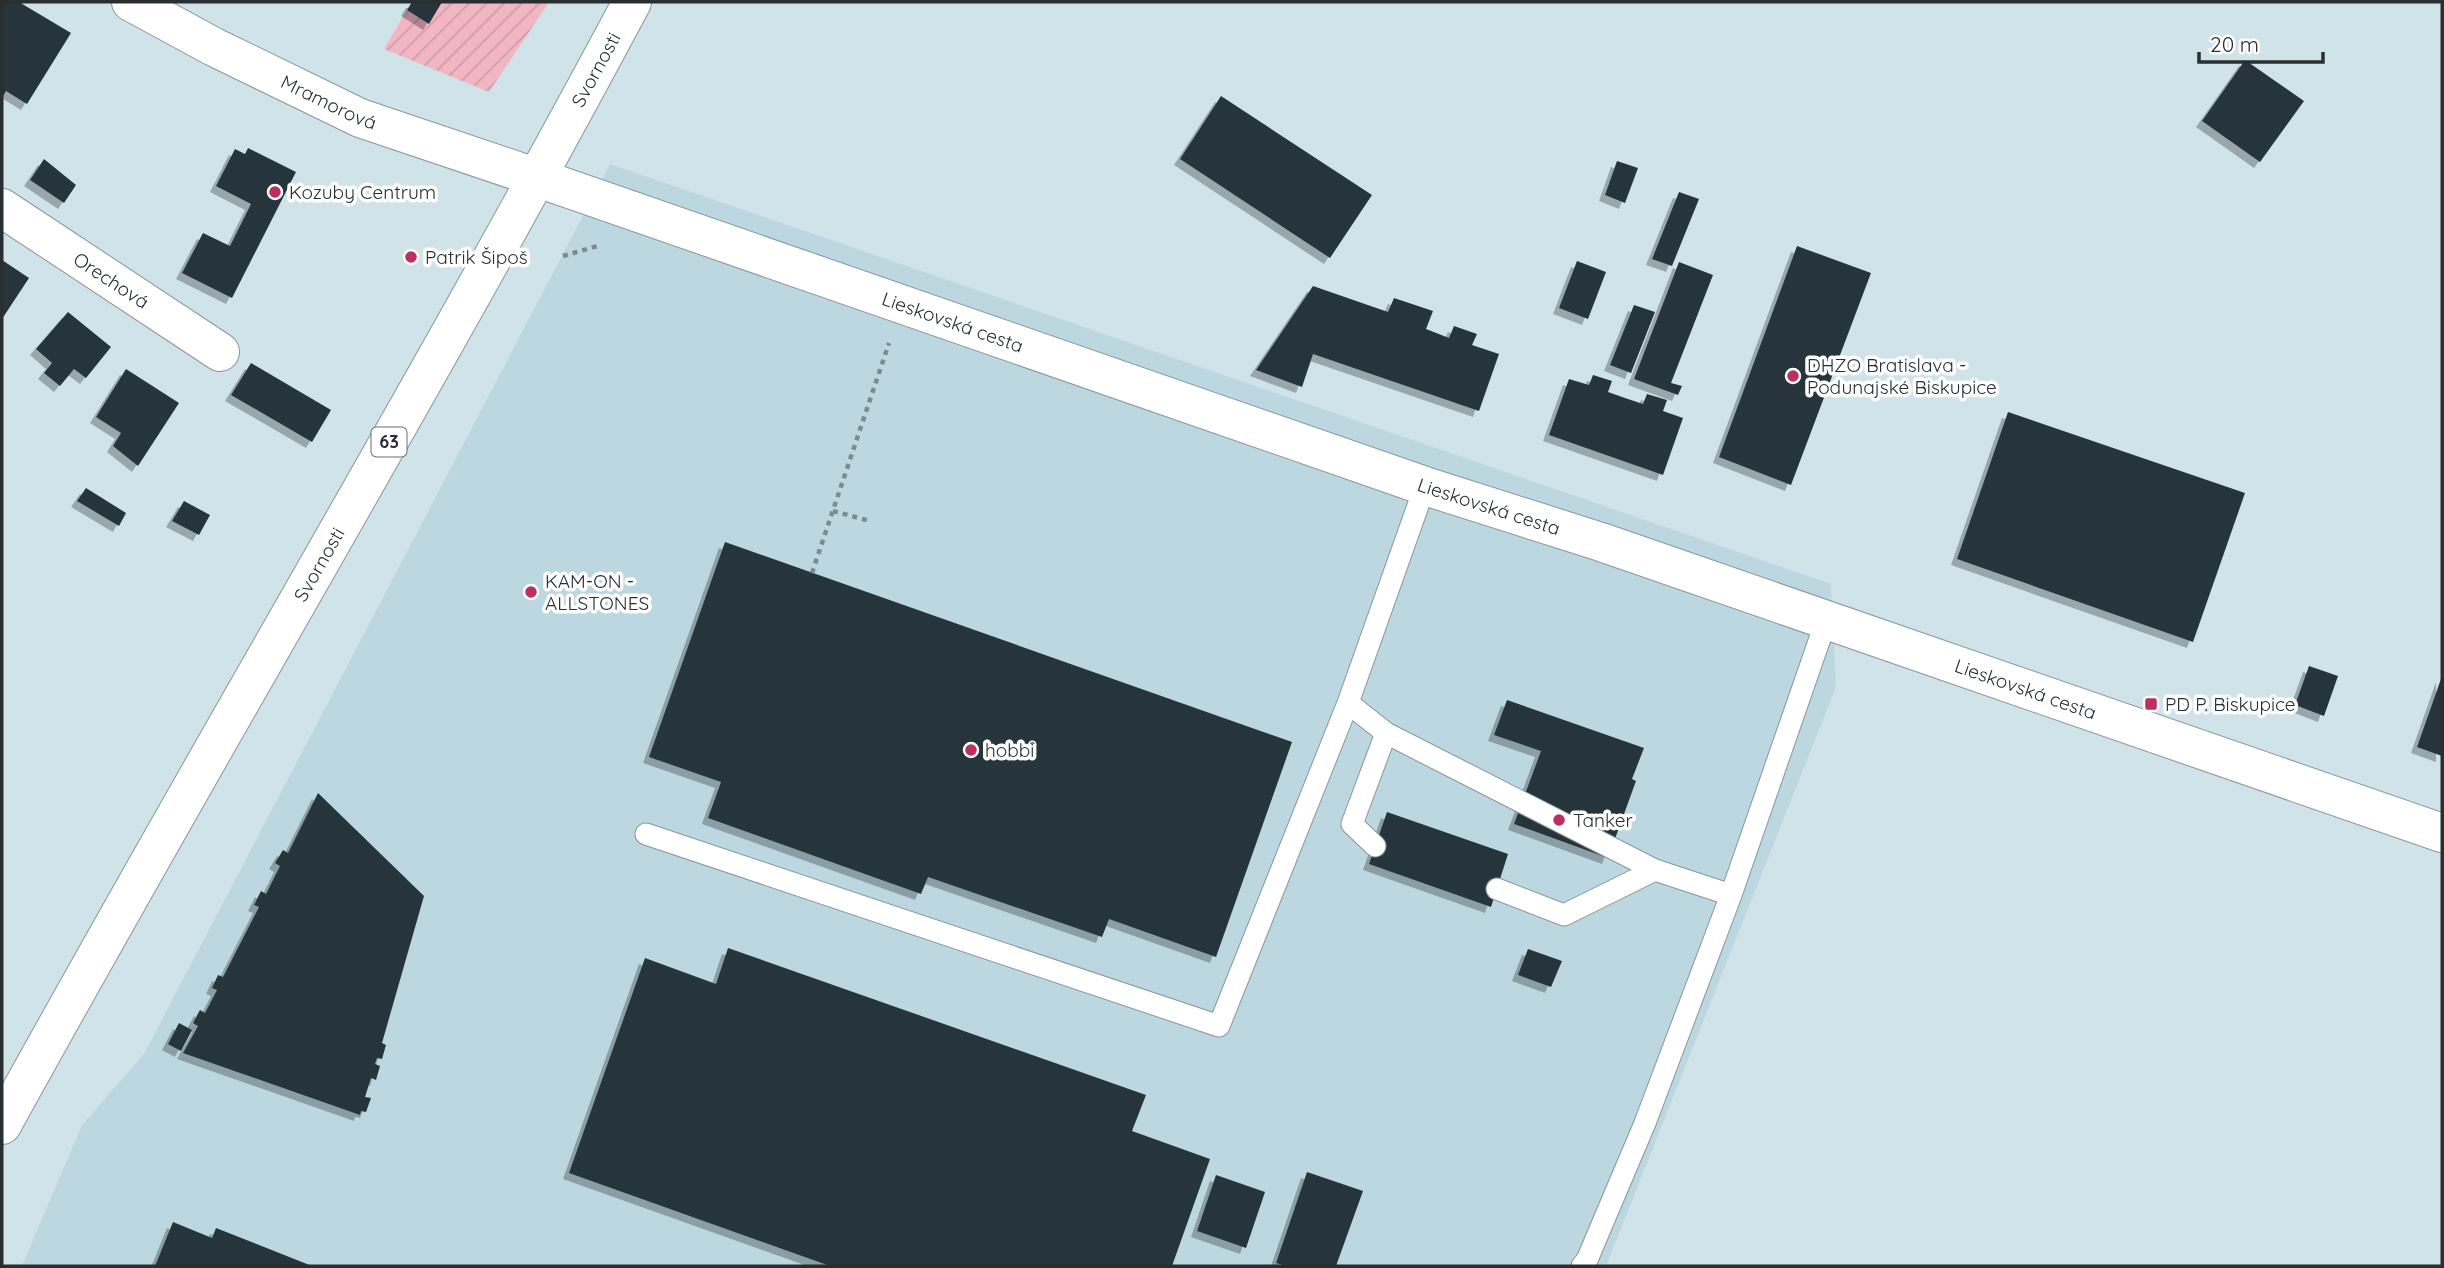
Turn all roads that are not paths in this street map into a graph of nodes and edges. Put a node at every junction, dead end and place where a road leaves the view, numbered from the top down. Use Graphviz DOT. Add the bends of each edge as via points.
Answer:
graph roads {
  1 [pos="131,2"];
  2 [pos="632,2"];
  3 [pos="538,178"];
  4 [pos="2,208"];
  5 [pos="220,352"];
  6 [pos="1424,486"];
  7 [pos="1826,621"];
  8 [pos="1348,703"];
  9 [pos="1386,733"];
  10 [pos="2442,832"];
  11 [pos="646,834"];
  12 [pos="1375,846"];
  13 [pos="1655,870"];
  14 [pos="1497,888"];
  15 [pos="1731,895"];
  16 [pos="2,1125"];
  17 [pos="1582,1266"];
  1 -- 3 [label="street, Mramorová" via="335,107"];
  2 -- 3 [label="street, Svornosti / 63"];
  3 -- 6 [label="street, Lieskovská cesta"];
  3 -- 16 [label="street, Svornosti / 63"];
  4 -- 5 [label="street, Orechová"];
  6 -- 7 [label="street, Lieskovská cesta"];
  6 -- 8 [label="lane"];
  7 -- 10 [label="street, Lieskovská cesta"];
  7 -- 15 [label="lane"];
  8 -- 9 [label="lane"];
  8 -- 11 [label="lane" via="1219,1026"];
  9 -- 12 [label="lane" via="1352,824"];
  9 -- 13 [label="lane"];
  13 -- 14 [label="lane" via="1564,915"];
  13 -- 15 [label="lane"];
  15 -- 17 [label="lane" via="1645,1123"];
}
